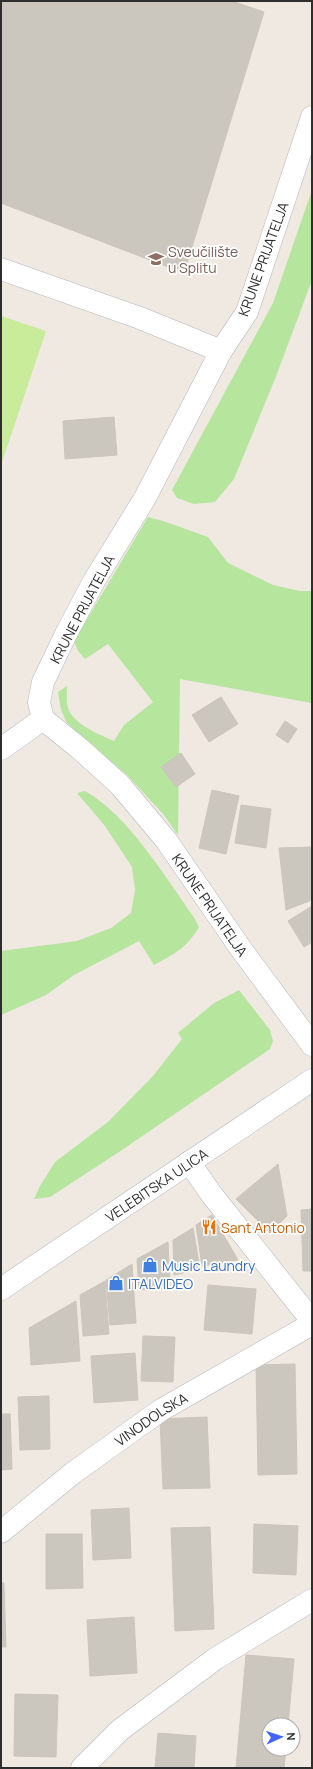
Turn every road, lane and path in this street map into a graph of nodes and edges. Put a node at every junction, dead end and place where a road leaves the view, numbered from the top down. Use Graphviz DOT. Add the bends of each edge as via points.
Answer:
graph roads {
  1 [pos="312,118"];
  2 [pos="1,270"];
  3 [pos="221,351"];
  4 [pos="43,719"];
  5 [pos="1,749"];
  6 [pos="312,1045"];
  7 [pos="312,1080"];
  8 [pos="189,1162"];
  9 [pos="1,1289"];
  10 [pos="312,1321"];
  11 [pos="312,1324"];
  12 [pos="1,1532"];
  13 [pos="312,1600"];
  14 [pos="82,1768"];
  1 -- 3 [label="street, KRUNE PRIJATELJA" via="247,312"];
  2 -- 3 [label="street" via="140,318"];
  3 -- 4 [label="street, KRUNE PRIJATELJA" via="145,498 94,581 66,634 43,682 39,702"];
  4 -- 5 [label="street"];
  4 -- 6 [label="street, KRUNE PRIJATELJA" via="120,785 166,840 241,949"];
  7 -- 8 [label="street, VELEBITSKA ULICA"];
  8 -- 9 [label="street, VELEBITSKA ULICA"];
  8 -- 10 [label="street"];
  11 -- 12 [label="street, VINODOLSKA" via="161,1410 73,1473"];
  13 -- 14 [label="street" via="215,1659 120,1730"];
}
